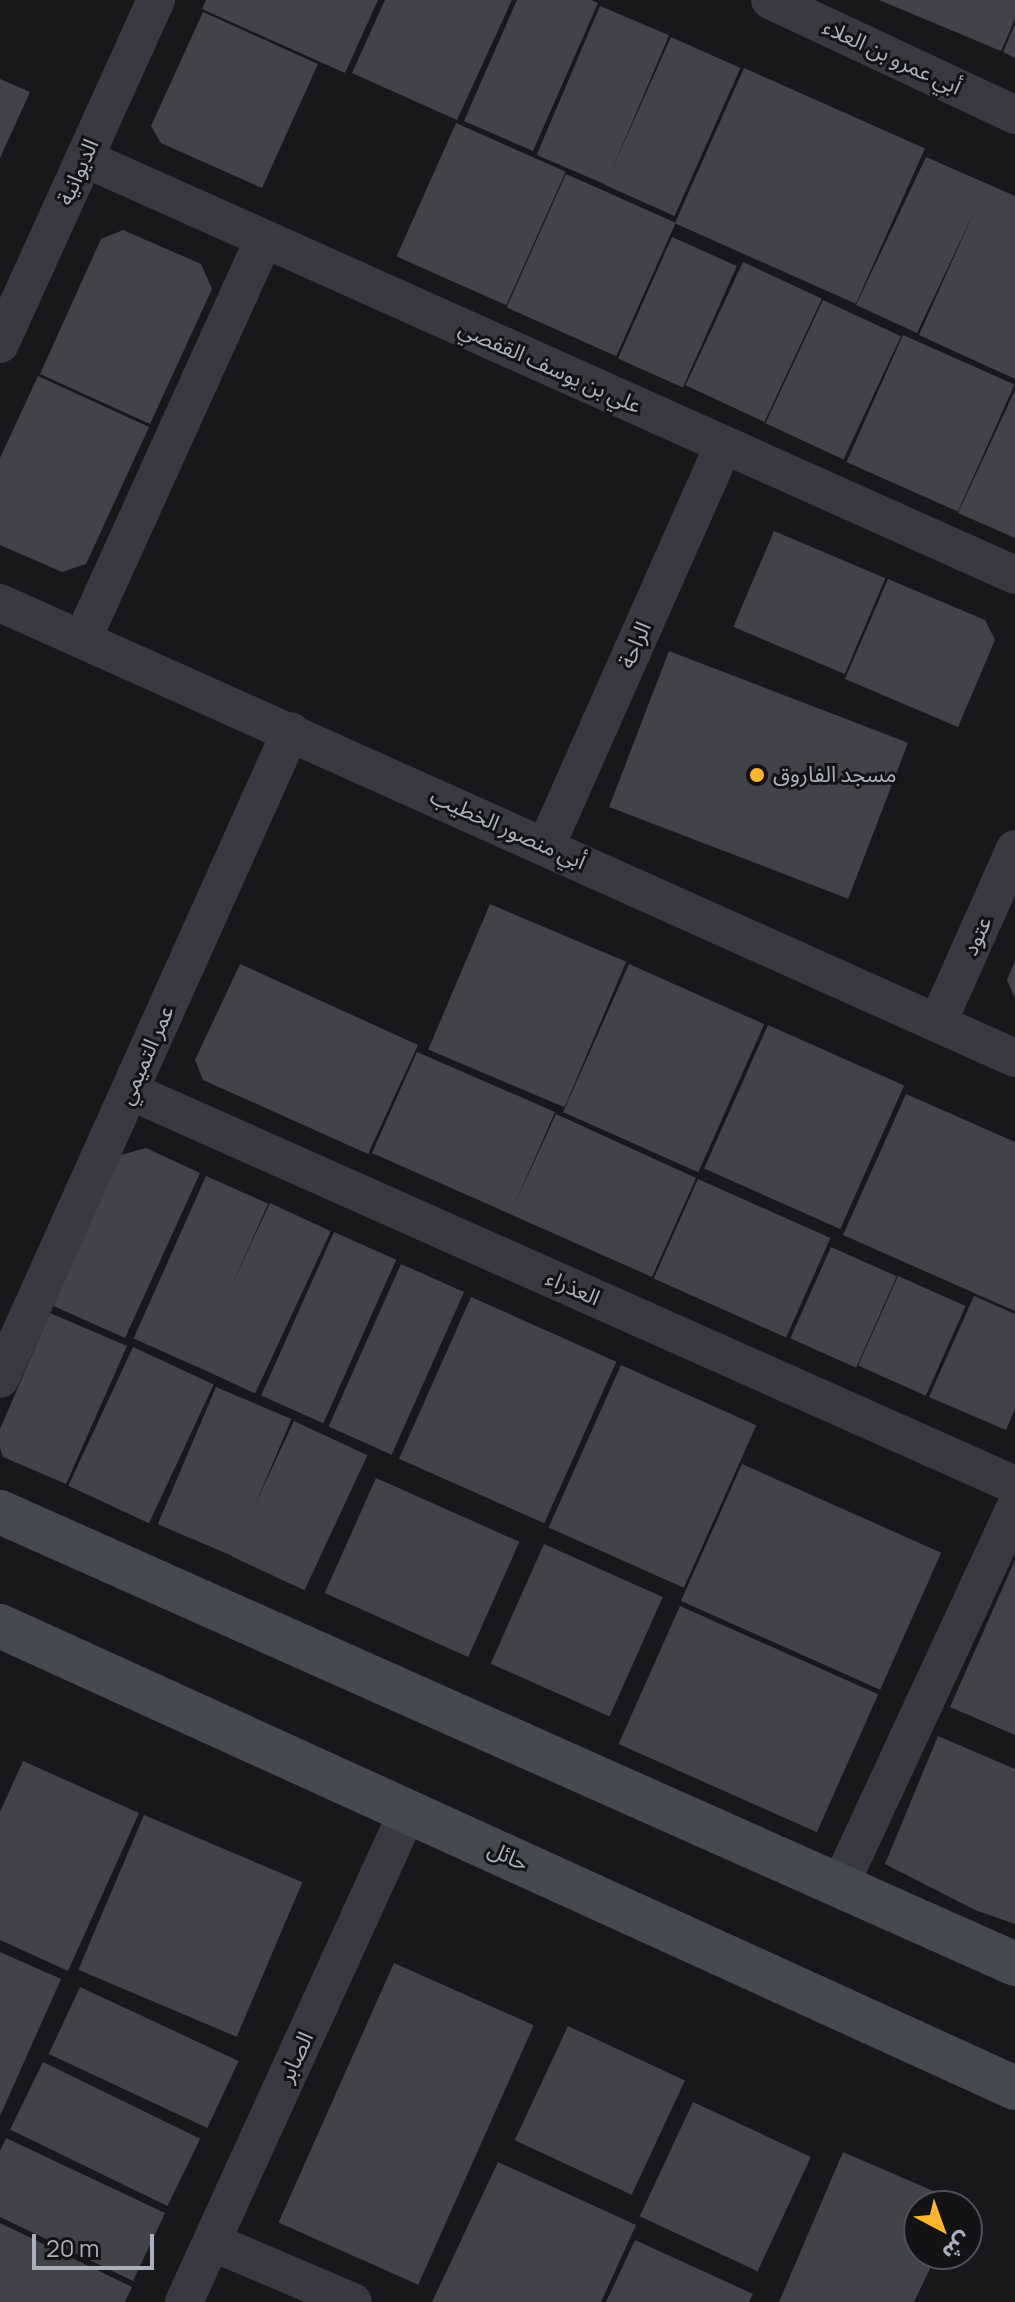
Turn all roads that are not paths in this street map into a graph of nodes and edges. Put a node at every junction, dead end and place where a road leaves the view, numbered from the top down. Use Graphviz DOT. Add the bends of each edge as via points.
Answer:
graph roads {
  1 [pos="156,0"];
  2 [pos="770,0"];
  3 [pos="1015,115"];
  4 [pos="84,158"];
  5 [pos="264,239"];
  6 [pos="0,344"];
  7 [pos="724,445"];
  8 [pos="1015,575"];
  9 [pos="0,603"];
  10 [pos="83,638"];
  11 [pos="291,731"];
  12 [pos="546,846"];
  13 [pos="1015,849"];
  14 [pos="938,1022"];
  15 [pos="1015,1058"];
  16 [pos="130,1091"];
  17 [pos="0,1379"];
  18 [pos="1015,1485"];
  19 [pos="1015,1508"];
  20 [pos="0,1512"];
  21 [pos="0,1626"];
  22 [pos="408,1811"];
  23 [pos="840,1885"];
  24 [pos="1015,1964"];
  25 [pos="1015,2088"];
  26 [pos="212,2242"];
  27 [pos="184,2302"];
  28 [pos="353,2302"];
  1 -- 4 [label="street, الديوانية"];
  2 -- 3 [label="street, أبي عمرو بن العلاء"];
  4 -- 5 [label="street, علي بن يوسف القفصي"];
  4 -- 6 [label="street, الديوانية"];
  5 -- 7 [label="street, علي بن يوسف القفصي"];
  5 -- 10 [label="street"];
  7 -- 8 [label="street, علي بن يوسف القفصي"];
  7 -- 12 [label="street, الراحة"];
  9 -- 10 [label="street, أبي منصور الخطيب"];
  10 -- 11 [label="street, أبي منصور الخطيب"];
  11 -- 12 [label="street, أبي منصور الخطيب"];
  11 -- 16 [label="street, عمر التميمي"];
  12 -- 14 [label="street, أبي منصور الخطيب"];
  13 -- 14 [label="street, عتود"];
  14 -- 15 [label="street, أبي منصور الخطيب"];
  16 -- 17 [label="street, عمر التميمي"];
  16 -- 18 [label="street, العذراء"];
  19 -- 23 [label="street"];
  20 -- 23 [label="street"];
  21 -- 22 [label="street, حائل"];
  22 -- 25 [label="street, حائل"];
  22 -- 26 [label="street, الصابر"];
  23 -- 24 [label="street"];
  26 -- 27 [label="street, الصابر"];
  26 -- 28 [label="street"];
}
